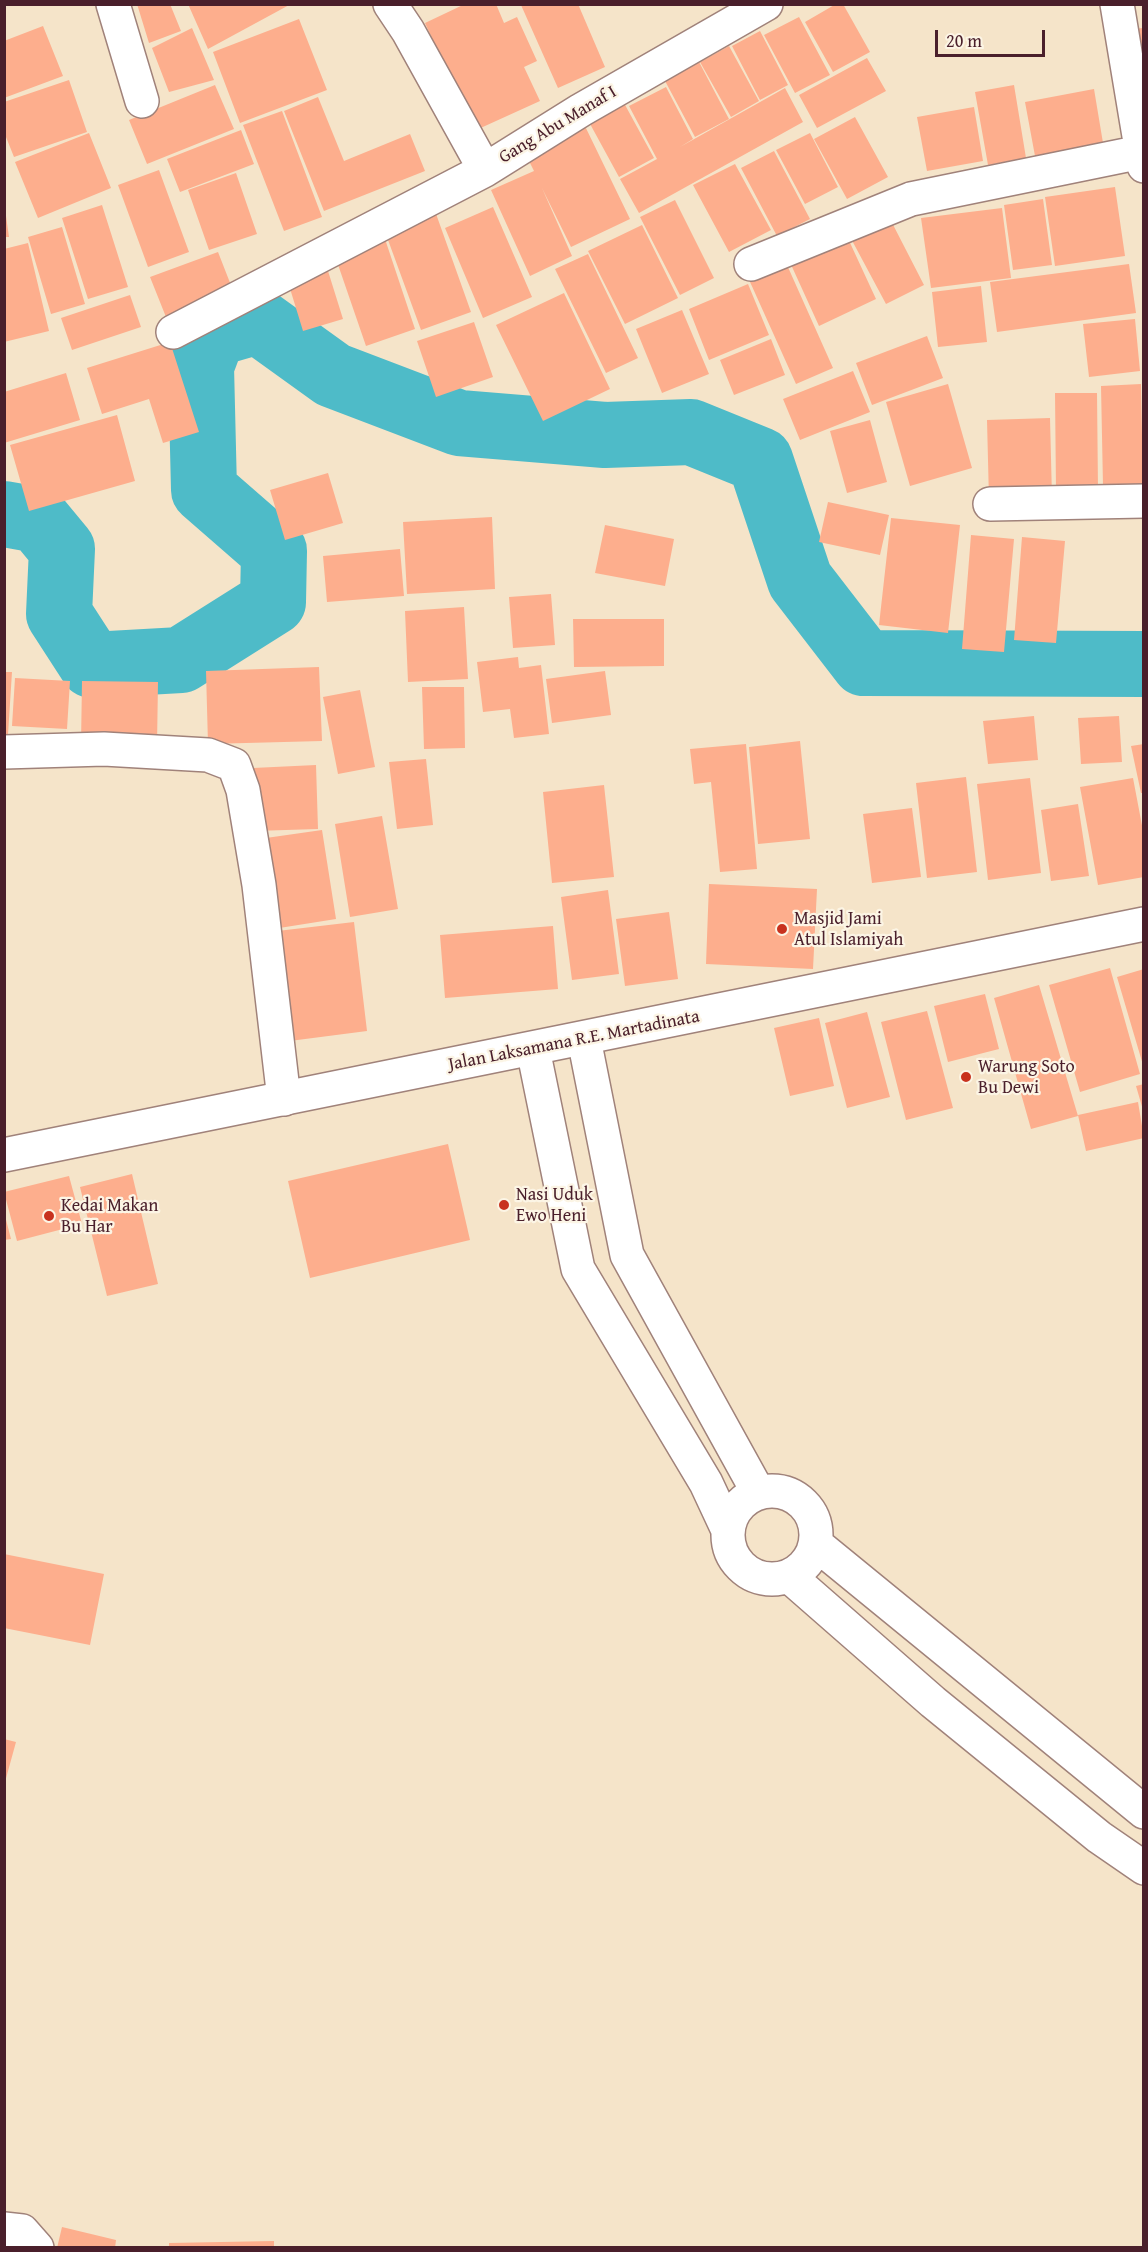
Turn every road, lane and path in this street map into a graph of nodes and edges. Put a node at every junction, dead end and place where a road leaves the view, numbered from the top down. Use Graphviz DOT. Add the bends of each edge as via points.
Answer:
graph roads {
  1 [pos="113,4"];
  2 [pos="390,4"];
  3 [pos="766,4"];
  4 [pos="1117,4"];
  5 [pos="142,101"];
  6 [pos="1142,159"];
  7 [pos="485,170"];
  8 [pos="751,264"];
  9 [pos="173,332"];
  10 [pos="1143,501"];
  11 [pos="990,504"];
  12 [pos="4,752"];
  13 [pos="1143,924"];
  14 [pos="584,1039"];
  15 [pos="533,1049"];
  16 [pos="284,1099"];
  17 [pos="4,1155"];
  18 [pos="758,1492"];
  19 [pos="728,1528"];
  20 [pos="816,1544"];
  21 [pos="789,1576"];
  22 [pos="1134,1806"];
  23 [pos="1099,1837"];
  24 [pos="1143,1868"];
  25 [pos="4,2229"];
  26 [pos="37,2247"];
  1 -- 5 [label="street"];
  2 -- 7 [label="street, Gang Abu Manaf I"];
  3 -- 7 [label="street, Gang Abu Manaf I"];
  4 -- 6 [label="street"];
  6 -- 8 [label="street" via="911,199"];
  7 -- 9 [label="street"];
  10 -- 11 [label="street"];
  12 -- 16 [label="street" via="104,749 208,754 234,765 243,790 259,885"];
  13 -- 14 [label="street, Jalan Laksamana R.E. Martadinata"];
  14 -- 15 [label="street, Jalan Laksamana R.E. Martadinata"];
  14 -- 18 [label="street" via="627,1255"];
  15 -- 16 [label="street, Jalan Laksamana R.E. Martadinata"];
  15 -- 19 [label="street" via="578,1269 706,1483"];
  16 -- 17 [label="street, Jalan Laksamana R.E. Martadinata"];
  18 -- 19 [label="street" via="733,1512"];
  18 -- 20 [label="street" via="789,1494 802,1502 811,1514"];
  19 -- 21 [label="street" via="728,1544 744,1570 773,1580"];
  20 -- 21 [label="street" via="806,1563"];
  20 -- 22 [label="street"];
  21 -- 23 [label="street" via="933,1702"];
  22 -- 23 [label="street"];
  23 -- 24 [label="street"];
  25 -- 26 [label="street" via="22,2231"];
}
